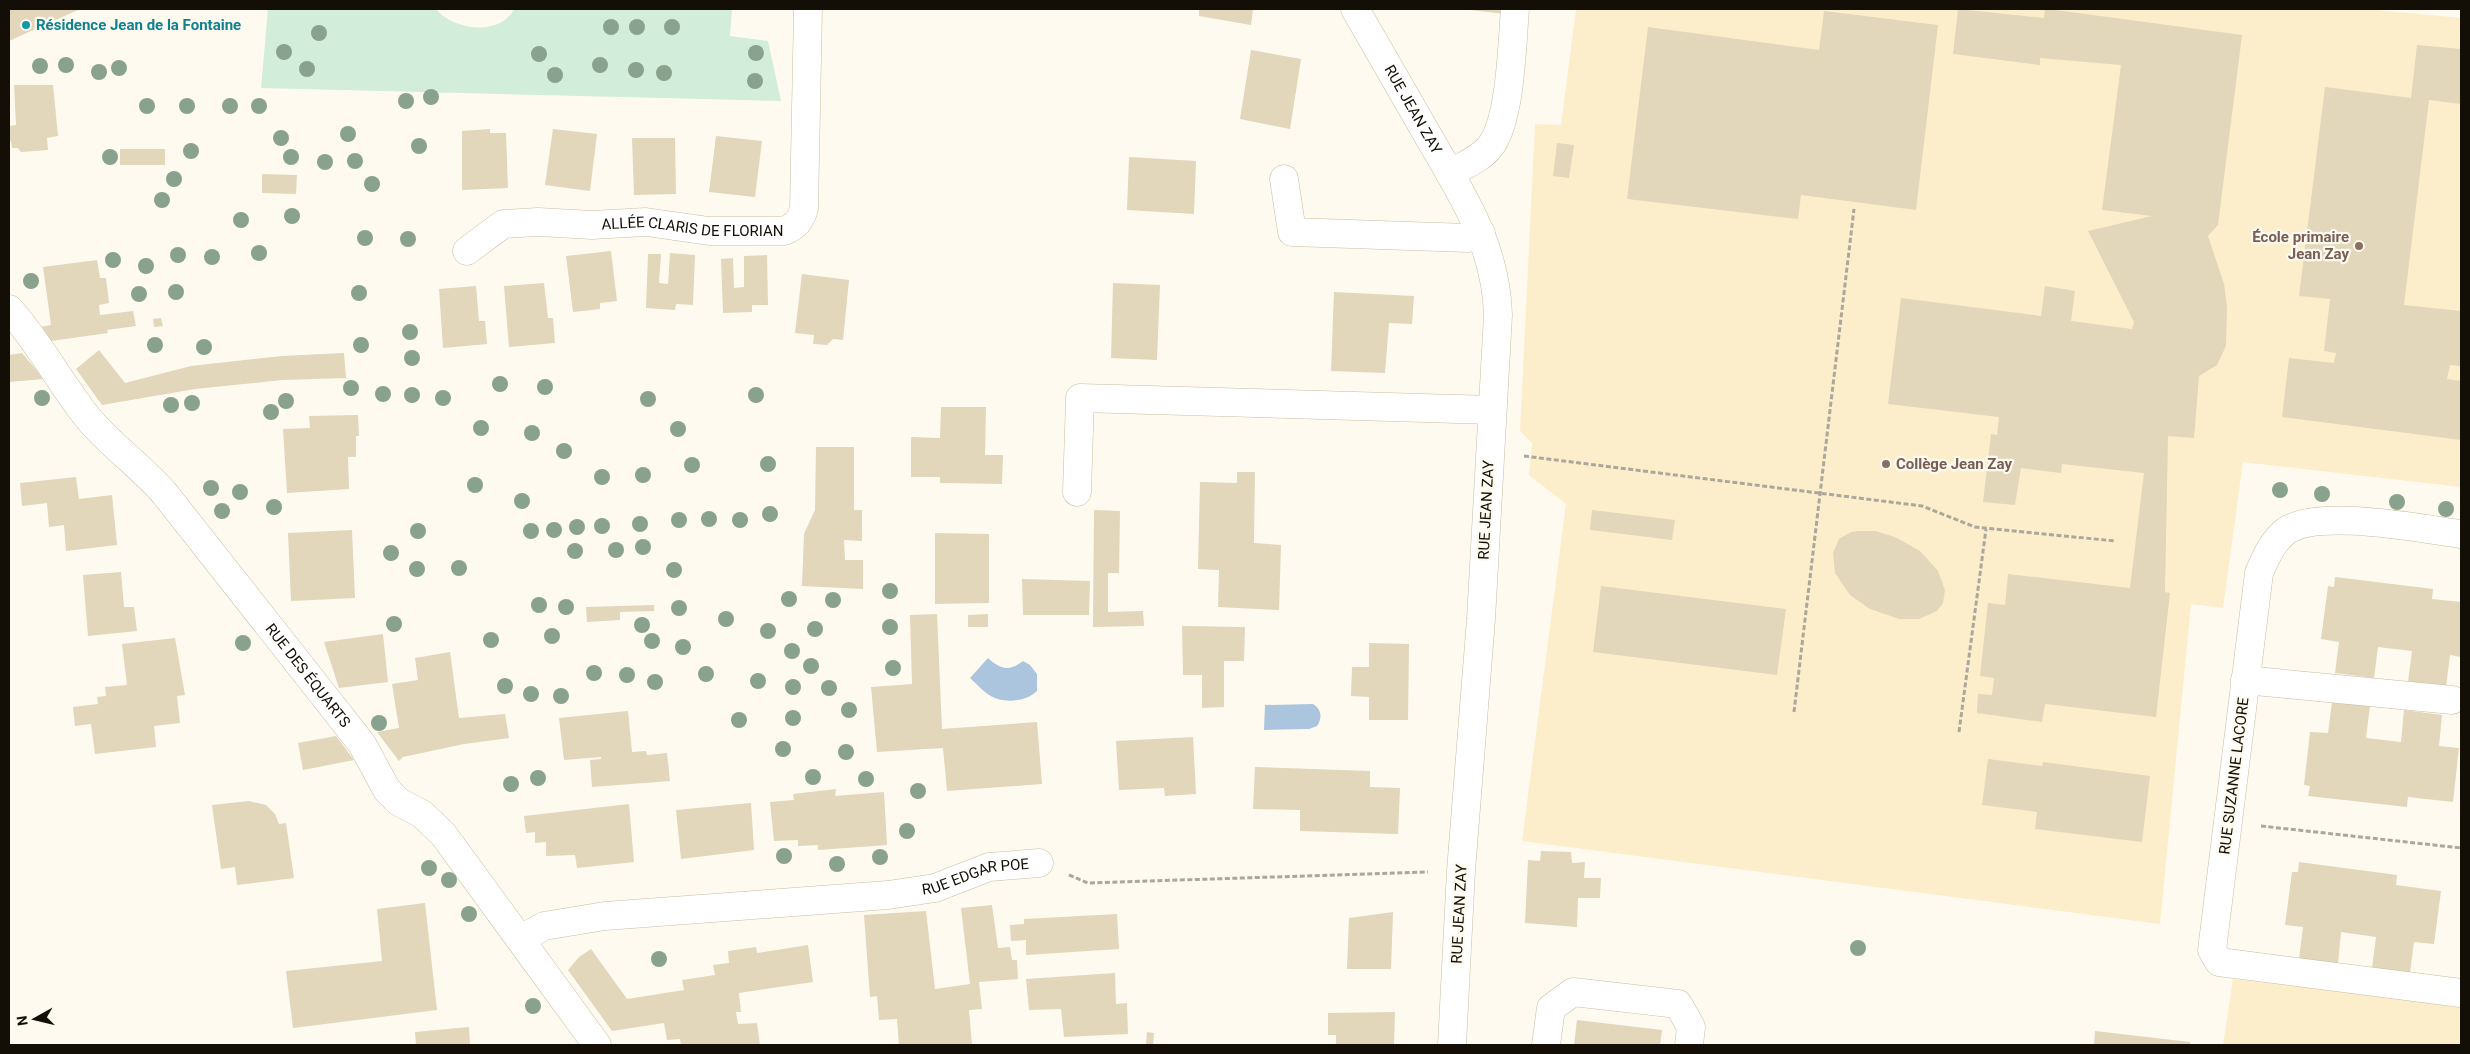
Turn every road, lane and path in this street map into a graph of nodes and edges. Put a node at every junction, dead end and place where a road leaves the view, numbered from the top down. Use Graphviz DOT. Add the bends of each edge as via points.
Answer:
graph roads {
  1 [pos="808,9"];
  2 [pos="1355,9"];
  3 [pos="1515,9"];
  4 [pos="1450,174"];
  5 [pos="1284,178"];
  6 [pos="1854,209"];
  7 [pos="1481,234"];
  8 [pos="467,251"];
  9 [pos="9,309"];
  10 [pos="1492,410"];
  11 [pos="1488,456"];
  12 [pos="1077,492"];
  13 [pos="1820,494"];
  14 [pos="1986,529"];
  15 [pos="2461,534"];
  16 [pos="2115,541"];
  17 [pos="2246,680"];
  18 [pos="2452,700"];
  19 [pos="1794,712"];
  20 [pos="1959,732"];
  21 [pos="2228,822"];
  22 [pos="2461,848"];
  23 [pos="1039,863"];
  24 [pos="1461,872"];
  25 [pos="521,939"];
  26 [pos="2461,993"];
  27 [pos="597,1045"];
  28 [pos="1452,1045"];
  29 [pos="1546,1045"];
  30 [pos="1689,1045"];
  1 -- 8 [label="street, ALLÉE CLARIS DE FLORIAN" via="804,209 801,220 793,227 784,231 709,231 646,222 503,224"];
  2 -- 4 [label="street, RUE JEAN ZAY"];
  3 -- 4 [label="street" via="1504,115 1497,135 1488,149"];
  4 -- 7 [label="street, RUE JEAN ZAY"];
  5 -- 7 [label="street" via="1292,232 1468,238"];
  6 -- 13 [label="path"];
  7 -- 10 [label="street, RUE JEAN ZAY" via="1492,263 1497,291"];
  9 -- 25 [label="street, RUE DES ÉQUARTS" via="88,418 146,472 178,510 362,744 387,790 399,802 422,814 443,834"];
  10 -- 11 [label="street, RUE JEAN ZAY"];
  10 -- 12 [label="street" via="1080,398"];
  11 -- 13 [label="path" via="1531,456"];
  11 -- 24 [label="street, RUE JEAN ZAY" via="1481,619"];
  13 -- 14 [label="path" via="1922,506"];
  13 -- 19 [label="path"];
  14 -- 16 [label="path"];
  14 -- 20 [label="path"];
  15 -- 17 [label="street, RUE SUZANNE LACORE" via="2354,520 2322,521 2287,530 2269,549 2259,572"];
  17 -- 18 [label="street"];
  17 -- 21 [label="street, RUE SUZANNE LACORE"];
  21 -- 22 [label="path"];
  21 -- 26 [label="street, RUE SUZANNE LACORE" via="2212,950 2219,962"];
  23 -- 24 [label="path, RUE EDGAR POE" via="1088,883"];
  23 -- 25 [label="street, RUE EDGAR POE" via="989,867 935,888 888,895 605,916 544,926"];
  24 -- 28 [label="street, RUE JEAN ZAY"];
  25 -- 27 [label="street, RUE DES ÉQUARTS"];
  29 -- 30 [label="street" via="1551,1008 1573,992 1678,1004 1691,1028"];
}
